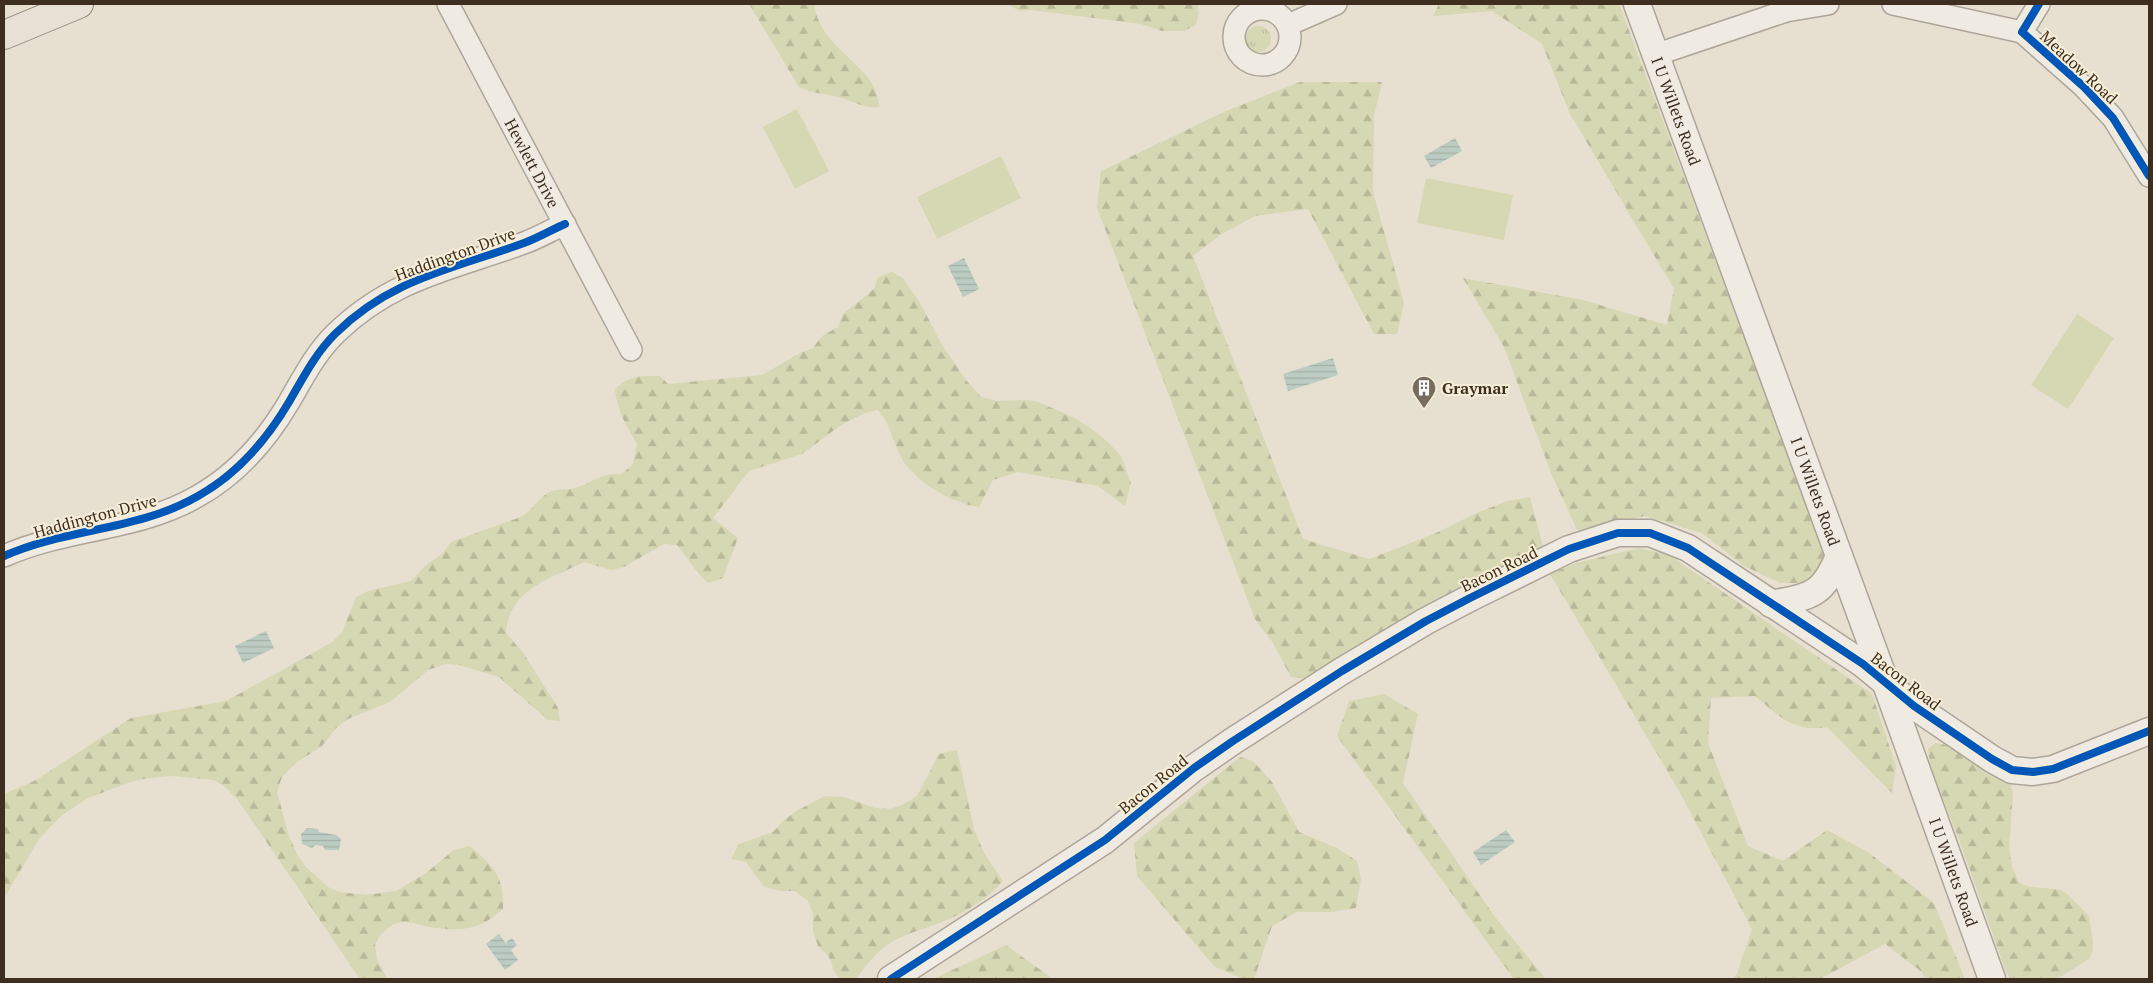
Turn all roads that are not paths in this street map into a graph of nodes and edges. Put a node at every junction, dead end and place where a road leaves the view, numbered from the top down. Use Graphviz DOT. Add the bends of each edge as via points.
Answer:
graph roads {
  1 [pos="79,4"];
  2 [pos="448,4"];
  3 [pos="1336,4"];
  4 [pos="1637,4"];
  5 [pos="1828,4"];
  6 [pos="1893,4"];
  7 [pos="2039,4"];
  8 [pos="1288,25"];
  9 [pos="2022,32"];
  10 [pos="4,35"];
  11 [pos="1655,55"];
  12 [pos="2149,176"];
  13 [pos="565,224"];
  14 [pos="631,350"];
  15 [pos="4,556"];
  16 [pos="1839,556"];
  17 [pos="1771,604"];
  18 [pos="1886,684"];
  19 [pos="2149,731"];
  20 [pos="890,979"];
  21 [pos="1992,979"];
  1 -- 10 [label="main road"];
  2 -- 13 [label="street, Hewlett Drive"];
  3 -- 8 [label="street"];
  4 -- 11 [label="street, I U Willets Road"];
  5 -- 11 [label="street" via="1786,11"];
  6 -- 9 [label="street, Meadow Road"];
  7 -- 9 [label="street, Meadow Road"];
  9 -- 12 [label="street, Meadow Road" via="2084,87 2113,118"];
  11 -- 16 [label="street, I U Willets Road"];
  13 -- 14 [label="street, Hewlett Drive"];
  13 -- 15 [label="street, Haddington Drive" via="525,243 415,281 385,295 360,312 318,353 265,440 236,470 199,496 144,519 64,536"];
  16 -- 17 [label="street" via="1829,578 1814,592 1803,598"];
  16 -- 18 [label="street, I U Willets Road"];
  17 -- 18 [label="street, Bacon Road" via="1863,664"];
  17 -- 20 [label="street, Bacon Road" via="1688,548 1650,533 1618,533 1569,549 1426,621 1263,721 1194,768 1105,840"];
  18 -- 19 [label="street, Bacon Road" via="1992,760 2012,770 2033,772 2053,768"];
  18 -- 21 [label="street, I U Willets Road"];
}
